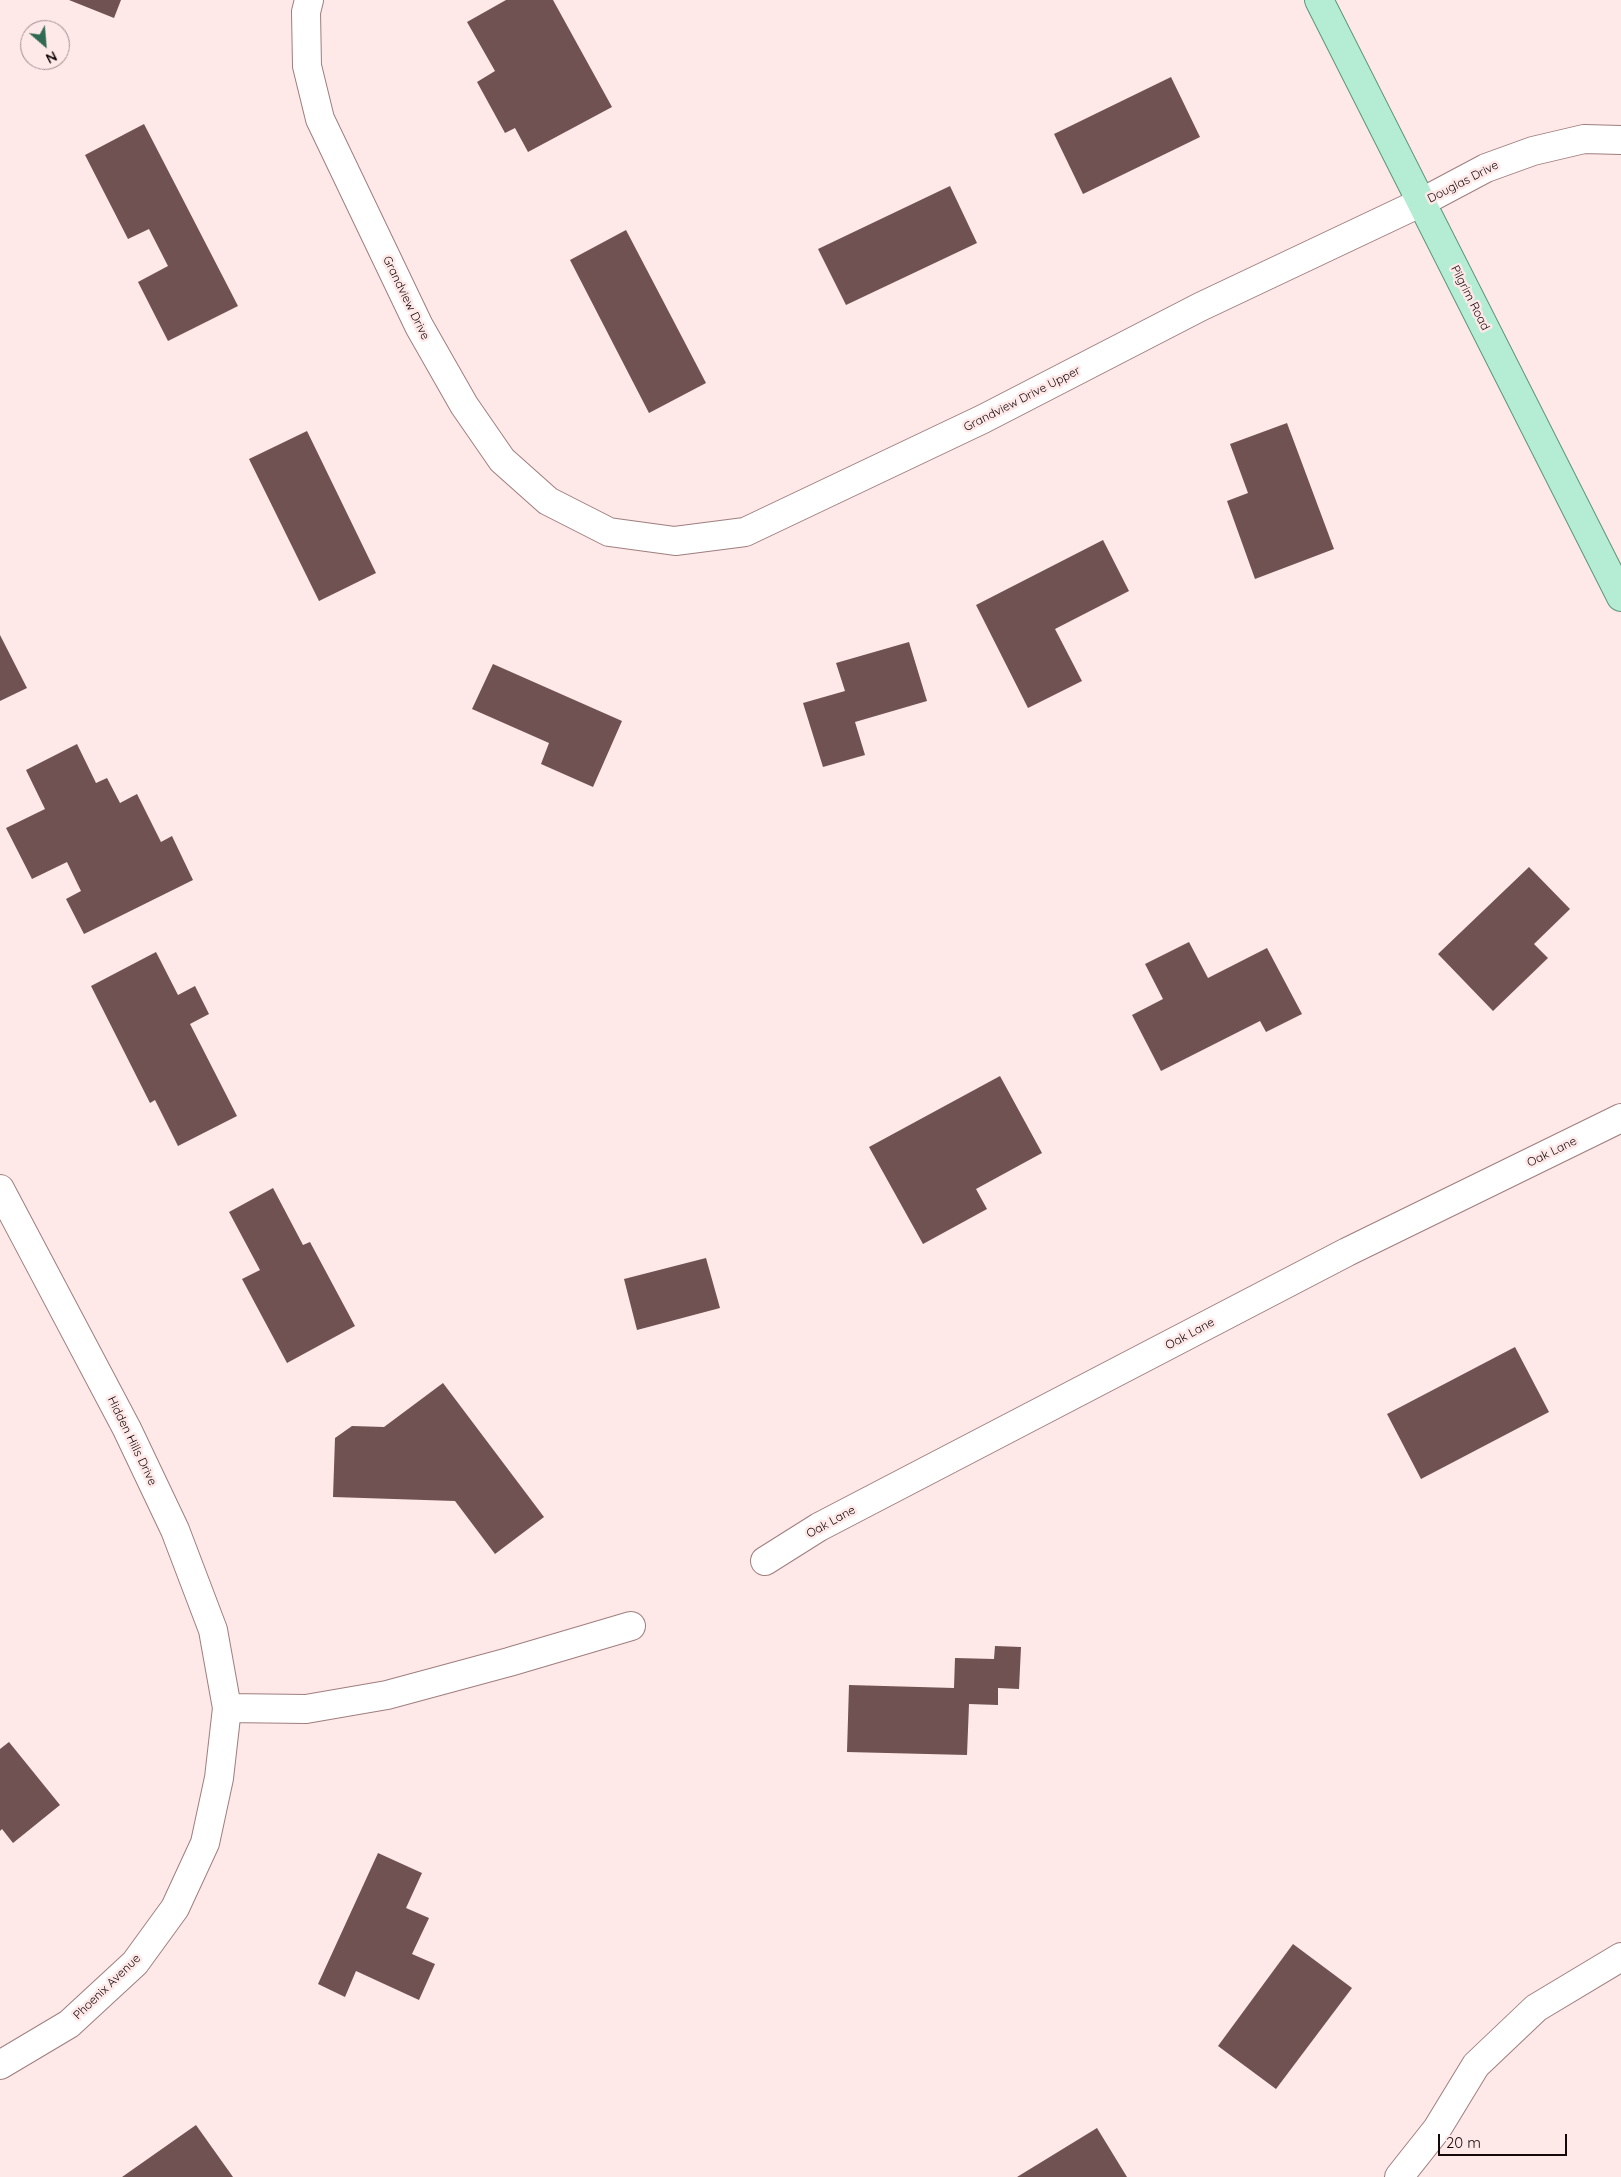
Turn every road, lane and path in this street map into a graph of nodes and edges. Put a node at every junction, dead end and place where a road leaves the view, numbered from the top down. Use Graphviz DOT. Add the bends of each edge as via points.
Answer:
graph roads {
  1 [pos="309,0"];
  2 [pos="1319,0"];
  3 [pos="1621,140"];
  4 [pos="1422,202"];
  5 [pos="609,532"];
  6 [pos="1621,597"];
  7 [pos="1621,1118"];
  8 [pos="0,1189"];
  9 [pos="765,1561"];
  10 [pos="631,1626"];
  11 [pos="226,1708"];
  12 [pos="1621,1957"];
  13 [pos="0,2065"];
  14 [pos="1400,2177"];
  1 -- 5 [label="street, Grandview Drive" via="306,12 307,66 320,119 423,334 464,405 502,460 548,501"];
  2 -- 4 [label="main road, Pilgrim Road"];
  3 -- 4 [label="street, Douglas Drive" via="1584,139 1533,151 1486,168"];
  4 -- 5 [label="street, Grandview Drive Upper" via="1200,307 983,419 745,532 675,542"];
  4 -- 6 [label="main road, Pilgrim Road"];
  7 -- 9 [label="street, Oak Lane" via="1338,1256 819,1527"];
  8 -- 11 [label="street, Hidden Hills Drive" via="127,1429 175,1530 213,1630"];
  10 -- 11 [label="street" via="387,1695 306,1709"];
  11 -- 13 [label="street, Phoenix Avenue" via="219,1778 205,1843 175,1908 135,1963 69,2024"];
  12 -- 14 [label="street" via="1536,2008 1476,2065 1437,2129"];
}
